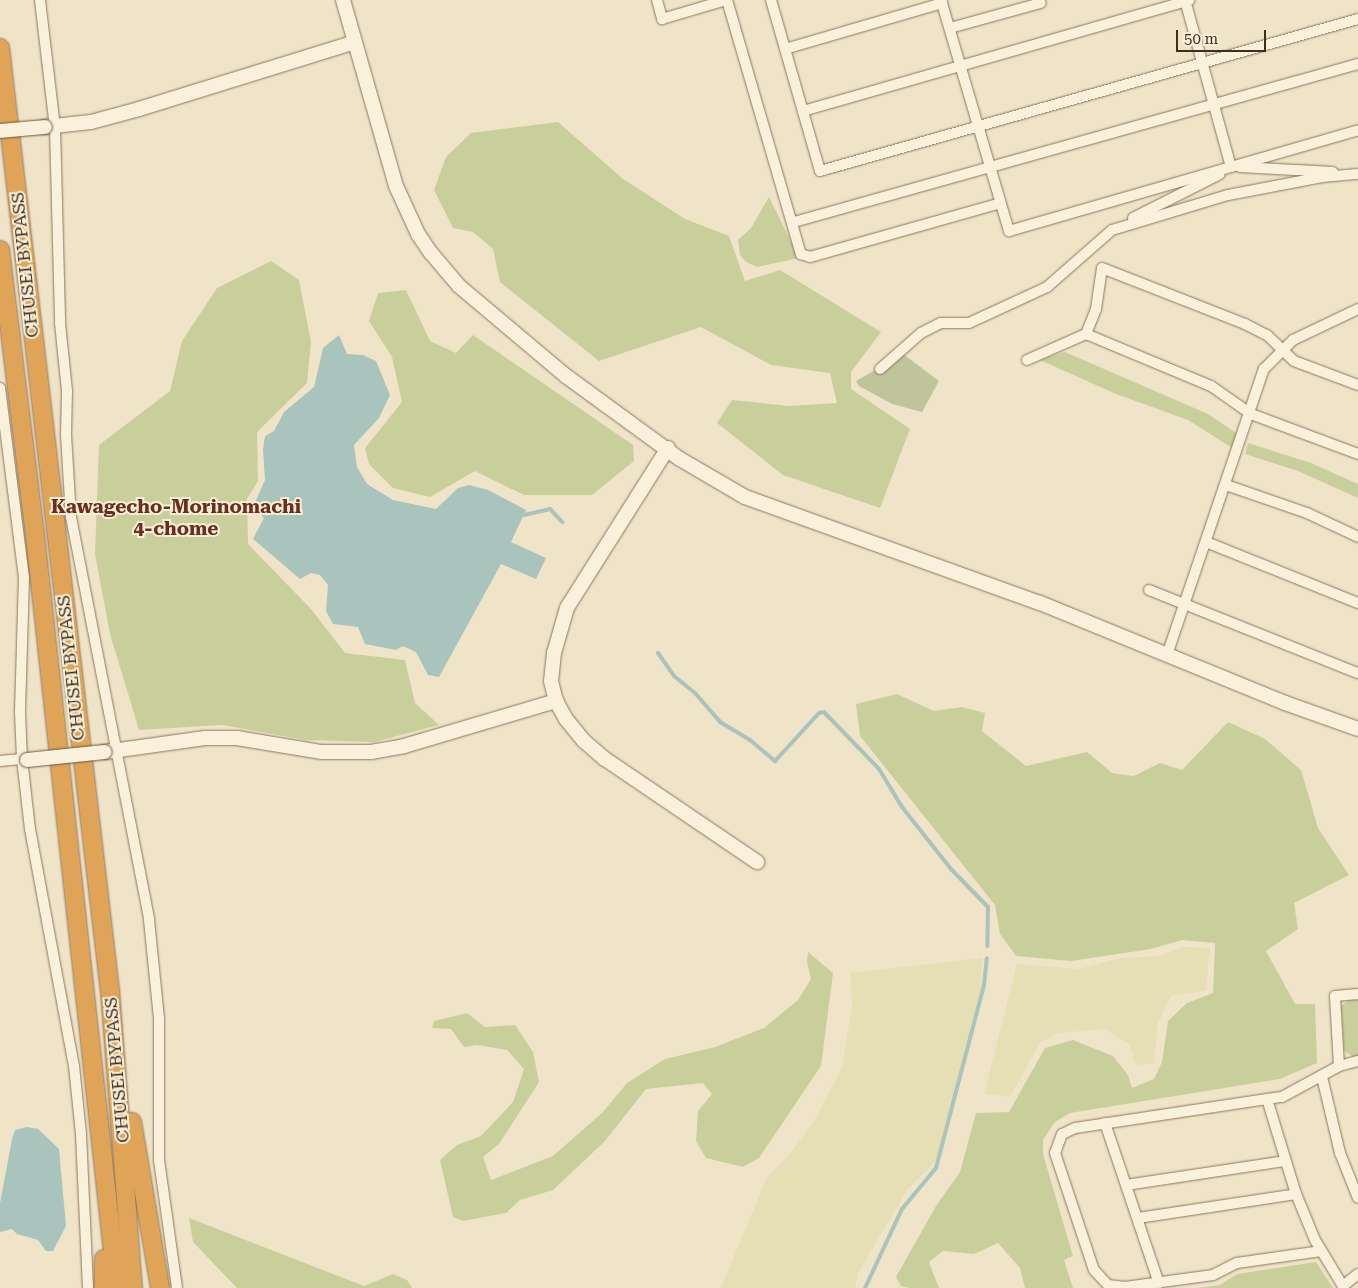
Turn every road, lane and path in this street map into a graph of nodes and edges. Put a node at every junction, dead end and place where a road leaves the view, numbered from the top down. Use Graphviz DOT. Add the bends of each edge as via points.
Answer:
graph roads {
  1 [pos="40,0"];
  2 [pos="343,0"];
  3 [pos="657,0"];
  4 [pos="726,0"];
  5 [pos="771,0"];
  6 [pos="1186,0"];
  7 [pos="942,2"];
  8 [pos="1041,3"];
  9 [pos="1358,19"];
  10 [pos="950,28"];
  11 [pos="355,42"];
  12 [pos="0,48"];
  13 [pos="785,49"];
  14 [pos="1358,64"];
  15 [pos="1202,65"];
  16 [pos="960,66"];
  17 [pos="1214,106"];
  18 [pos="803,111"];
  19 [pos="978,126"];
  20 [pos="50,127"];
  21 [pos="1358,130"];
  22 [pos="0,131"];
  23 [pos="990,166"];
  24 [pos="1231,167"];
  25 [pos="1353,174"];
  26 [pos="1000,203"];
  27 [pos="794,222"];
  28 [pos="1112,230"];
  29 [pos="0,250"];
  30 [pos="1358,310"];
  31 [pos="1086,334"];
  32 [pos="1280,350"];
  33 [pos="1027,360"];
  34 [pos="880,369"];
  35 [pos="1358,385"];
  36 [pos="0,388"];
  37 [pos="1250,414"];
  38 [pos="668,448"];
  39 [pos="1358,454"];
  40 [pos="1226,485"];
  41 [pos="1358,537"];
  42 [pos="1206,542"];
  43 [pos="1149,590"];
  44 [pos="1358,603"];
  45 [pos="1185,604"];
  46 [pos="1167,655"];
  47 [pos="1358,673"];
  48 [pos="556,701"];
  49 [pos="1358,729"];
  50 [pos="112,751"];
  51 [pos="25,760"];
  52 [pos="0,761"];
  53 [pos="757,862"];
  54 [pos="110,991"];
  55 [pos="1358,994"];
  56 [pos="1358,1061"];
  57 [pos="1339,1066"];
  58 [pos="1322,1077"];
  59 [pos="1267,1099"];
  60 [pos="1105,1123"];
  61 [pos="98,1128"];
  62 [pos="1284,1160"];
  63 [pos="1126,1185"];
  64 [pos="1296,1194"];
  65 [pos="1358,1198"];
  66 [pos="1138,1218"];
  67 [pos="1321,1250"];
  68 [pos="1358,1274"];
  69 [pos="1159,1283"];
  70 [pos="1343,1287"];
  71 [pos="88,1288"];
  72 [pos="104,1288"];
  73 [pos="117,1288"];
  74 [pos="133,1288"];
  75 [pos="160,1288"];
  76 [pos="177,1288"];
  1 -- 20 [label="street"];
  2 -- 11 [label="street"];
  3 -- 4 [label="street" via="662,19"];
  4 -- 27 [label="street"];
  5 -- 13 [label="street"];
  6 -- 15 [label="street"];
  6 -- 16 [label="street"];
  7 -- 10 [label="street"];
  7 -- 13 [label="street"];
  8 -- 10 [label="street"];
  9 -- 15 [label="street"];
  10 -- 16 [label="street"];
  11 -- 20 [label="street" via="140,109 91,122"];
  11 -- 38 [label="street" via="396,186 418,234 431,253 459,286 566,376"];
  12 -- 54 [label="highway, CHUSEI BYPASS"];
  13 -- 18 [label="street"];
  14 -- 17 [label="street"];
  15 -- 17 [label="street"];
  15 -- 19 [label="street"];
  16 -- 18 [label="street"];
  16 -- 19 [label="street"];
  17 -- 23 [label="street"];
  17 -- 24 [label="street"];
  18 -- 19 [label="street" via="820,171"];
  19 -- 23 [label="street"];
  20 -- 22 [label="street, bridge"];
  20 -- 50 [label="street" via="67,391 71,517"];
  21 -- 24 [label="street"];
  23 -- 26 [label="street"];
  23 -- 27 [label="street"];
  24 -- 25 [label="street"];
  24 -- 26 [label="street" via="1009,231"];
  24 -- 28 [label="street"];
  25 -- 28 [label="street" via="1228,195"];
  26 -- 27 [label="street" via="810,258 802,254"];
  28 -- 34 [label="street" via="1047,287 969,323 942,323 928,330"];
  29 -- 61 [label="highway, CHUSEI BYPASS" via="35,535"];
  30 -- 32 [label="street" via="1293,340"];
  31 -- 32 [label="street" via="1096,309 1102,268 1245,324 1267,335"];
  31 -- 33 [label="street"];
  31 -- 37 [label="street" via="1211,386"];
  32 -- 35 [label="street" via="1294,361"];
  32 -- 37 [label="street" via="1264,369"];
  36 -- 51 [label="street" via="24,577 20,713"];
  37 -- 39 [label="street"];
  37 -- 40 [label="street"];
  38 -- 46 [label="street" via="716,482 745,497 1040,603"];
  38 -- 48 [label="street" via="567,608 554,653 551,681"];
  40 -- 41 [label="street" via="1307,513"];
  40 -- 42 [label="street"];
  42 -- 44 [label="street"];
  42 -- 45 [label="street"];
  43 -- 45 [label="street"];
  45 -- 46 [label="street"];
  45 -- 47 [label="street"];
  46 -- 49 [label="street"];
  48 -- 50 [label="street" via="404,746 371,752 322,752 237,738"];
  48 -- 53 [label="street" via="584,741 605,759"];
  50 -- 51 [label="street, bridge"];
  50 -- 76 [label="street" via="149,920 159,1019 159,1160"];
  51 -- 52 [label="street"];
  51 -- 71 [label="street" via="30,829 74,1066 81,1134"];
  54 -- 74 [label="highway, CHUSEI BYPASS"];
  54 -- 75 [label="highway"];
  55 -- 57 [label="street" via="1335,996"];
  56 -- 57 [label="street"];
  57 -- 58 [label="street"];
  58 -- 59 [label="street" via="1282,1097"];
  58 -- 65 [label="street" via="1340,1153"];
  59 -- 60 [label="street"];
  59 -- 62 [label="street"];
  60 -- 63 [label="street"];
  60 -- 69 [label="street" via="1075,1128 1062,1134 1055,1148 1058,1162 1097,1274 1115,1287"];
  61 -- 72 [label="highway"];
  61 -- 73 [label="highway, CHUSEI BYPASS"];
  62 -- 63 [label="street"];
  62 -- 64 [label="street"];
  63 -- 66 [label="street"];
  64 -- 66 [label="street"];
  64 -- 67 [label="street"];
  66 -- 69 [label="street"];
  67 -- 69 [label="street" via="1237,1263 1213,1274"];
  67 -- 70 [label="street"];
  68 -- 70 [label="street"];
}
